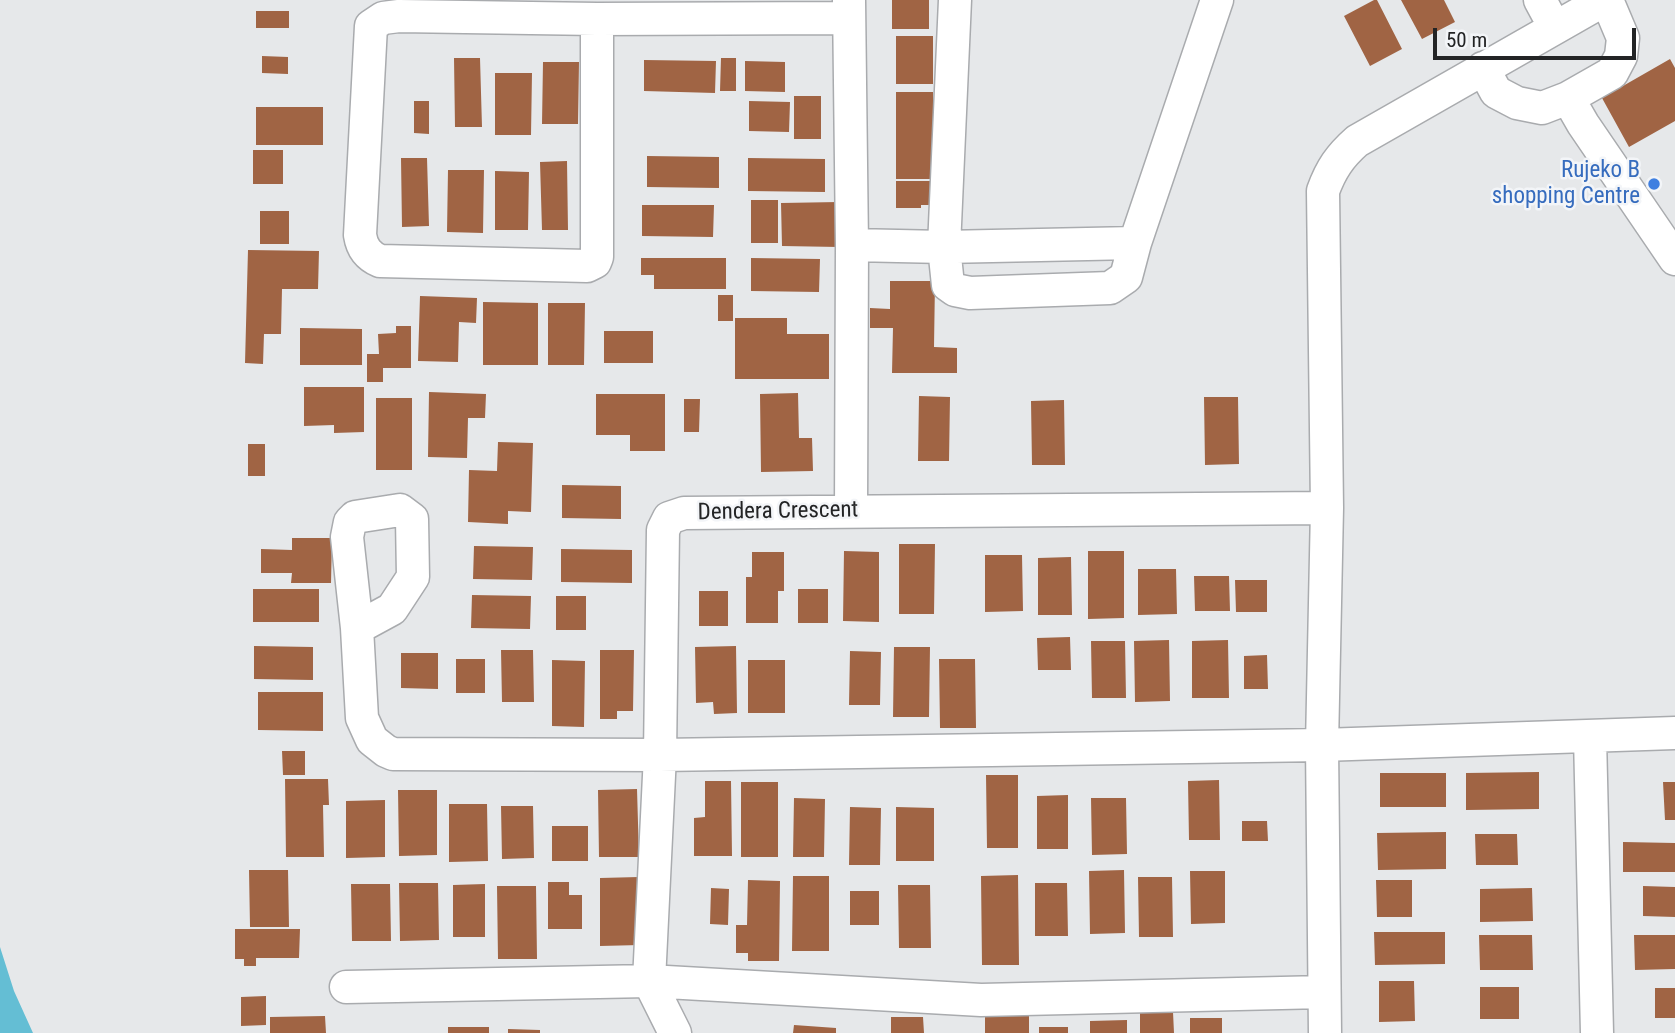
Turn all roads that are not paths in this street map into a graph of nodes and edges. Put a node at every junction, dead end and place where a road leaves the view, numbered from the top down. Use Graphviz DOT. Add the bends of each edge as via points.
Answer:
graph roads {
  1 [pos="955,0"];
  2 [pos="1217,0"];
  3 [pos="1605,0"];
  4 [pos="849,9"];
  5 [pos="1547,13"];
  6 [pos="597,19"];
  7 [pos="1483,68"];
  8 [pos="1569,98"];
  9 [pos="1135,243"];
  10 [pos="852,245"];
  11 [pos="944,247"];
  12 [pos="1675,259"];
  13 [pos="1327,508"];
  14 [pos="850,511"];
  15 [pos="357,628"];
  16 [pos="1675,733"];
  17 [pos="1590,737"];
  18 [pos="1322,745"];
  19 [pos="660,755"];
  20 [pos="649,981"];
  21 [pos="346,987"];
  22 [pos="1324,992"];
  23 [pos="675,1033"];
  24 [pos="1325,1033"];
  25 [pos="1597,1033"];
  1 -- 11 [label="street"];
  2 -- 9 [label="street"];
  3 -- 5 [label="street"];
  3 -- 8 [label="street" via="1623,38 1620,56 1612,73"];
  4 -- 6 [label="street"];
  4 -- 10 [label="street"];
  5 -- 7 [label="street"];
  6 -- 6 [label="street" via="399,16 371,26 360,235 372,258 587,266 595,262"];
  7 -- 8 [label="street" via="1496,92 1517,103 1542,108"];
  7 -- 13 [label="street" via="1357,141 1339,157 1323,191"];
  8 -- 12 [label="street"];
  9 -- 11 [label="street"];
  9 -- 11 [label="street" via="1126,277 1110,288 970,293 948,285"];
  10 -- 11 [label="street"];
  10 -- 14 [label="street"];
  13 -- 14 [label="street, Dendera Crescent"];
  13 -- 18 [label="street"];
  14 -- 19 [label="street, Dendera Crescent" via="684,513 665,523"];
  15 -- 19 [label="street" via="362,718 368,734 393,754"];
  16 -- 17 [label="street"];
  17 -- 18 [label="street"];
  17 -- 25 [label="street"];
  18 -- 19 [label="street"];
  18 -- 22 [label="street"];
  19 -- 20 [label="street, Dendera Crescent"];
  20 -- 21 [label="street"];
  20 -- 22 [label="street" via="981,1000"];
  20 -- 23 [label="street, Dendera Crescent"];
  22 -- 24 [label="street"];
}
